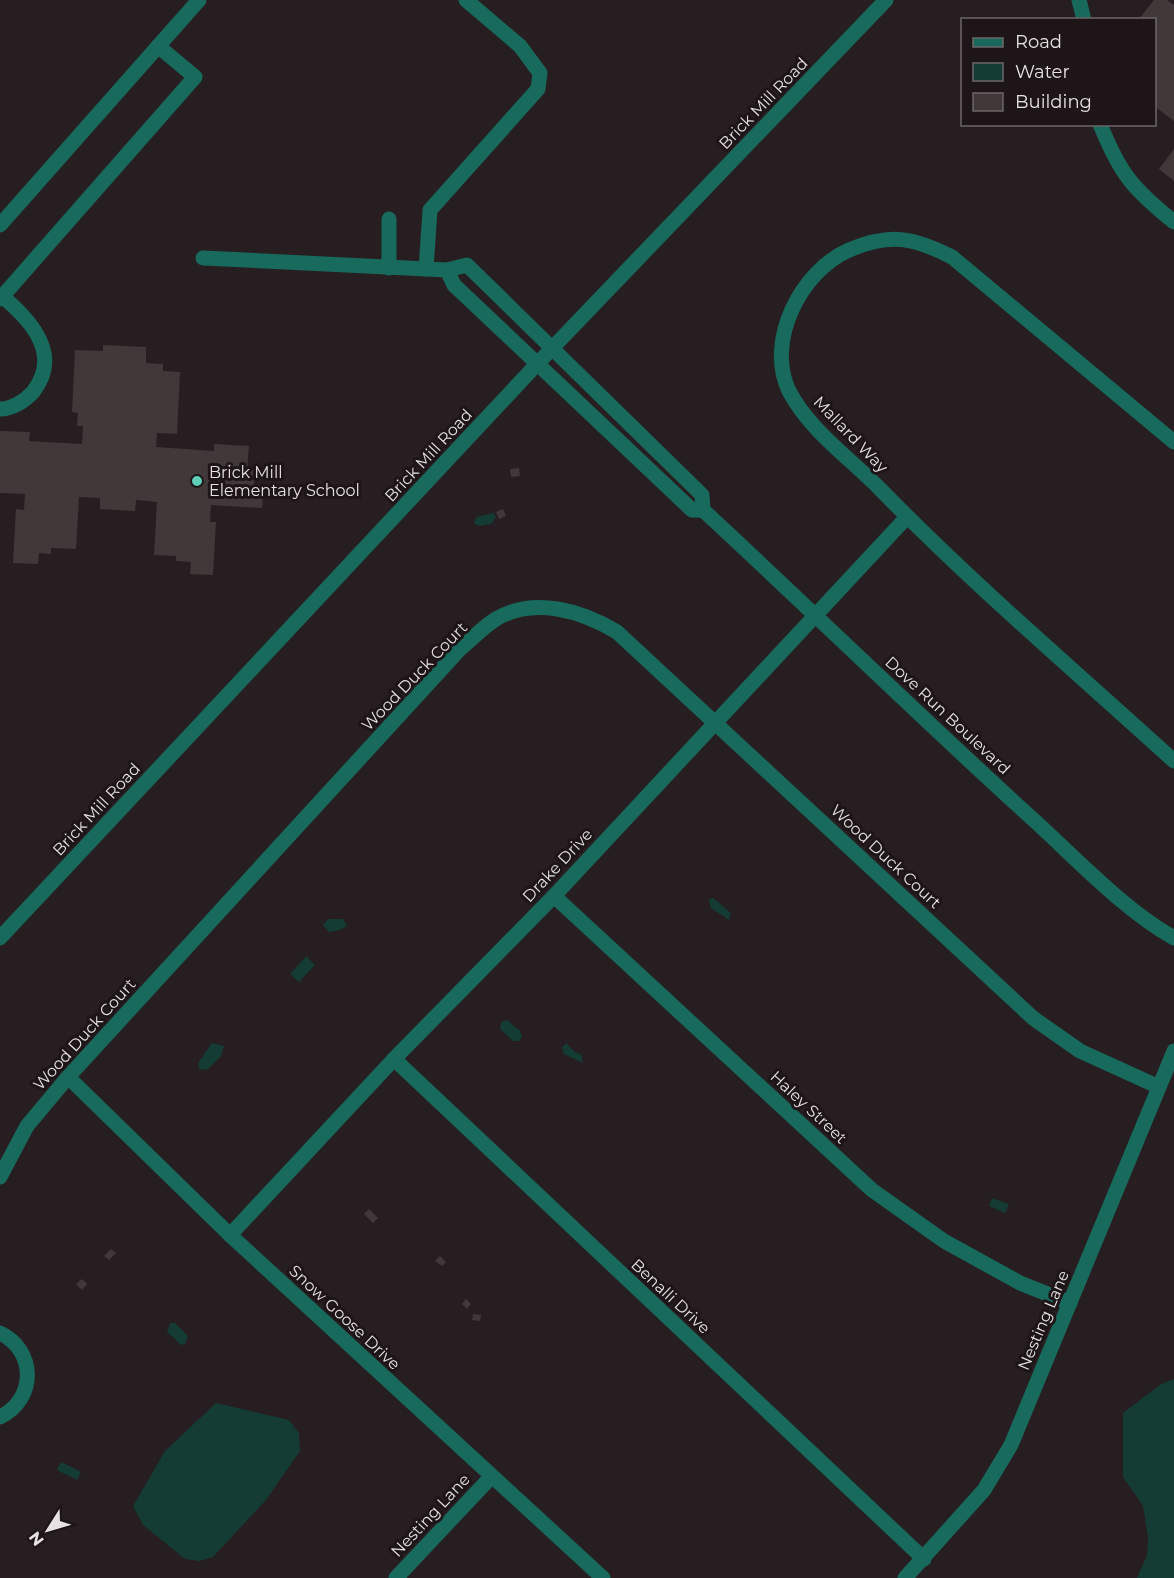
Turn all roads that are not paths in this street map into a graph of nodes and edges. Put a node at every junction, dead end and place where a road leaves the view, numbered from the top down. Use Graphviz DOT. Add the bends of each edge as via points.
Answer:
graph roads {
  1 [pos="199,0"];
  2 [pos="466,0"];
  3 [pos="886,0"];
  4 [pos="1079,0"];
  5 [pos="1084,18"];
  6 [pos="158,46"];
  7 [pos="1101,126"];
  8 [pos="389,219"];
  9 [pos="1174,222"];
  10 [pos="0,225"];
  11 [pos="203,258"];
  12 [pos="389,268"];
  13 [pos="426,269"];
  14 [pos="447,270"];
  15 [pos="1,298"];
  16 [pos="554,347"];
  17 [pos="537,364"];
  18 [pos="0,409"];
  19 [pos="1174,442"];
  20 [pos="703,510"];
  21 [pos="907,517"];
  22 [pos="814,614"];
  23 [pos="715,722"];
  24 [pos="1174,761"];
  25 [pos="554,896"];
  26 [pos="0,938"];
  27 [pos="1174,938"];
  28 [pos="1174,1051"];
  29 [pos="394,1059"];
  30 [pos="68,1077"];
  31 [pos="1159,1087"];
  32 [pos="0,1177"];
  33 [pos="230,1234"];
  34 [pos="1070,1302"];
  35 [pos="0,1333"];
  36 [pos="0,1417"];
  37 [pos="491,1477"];
  38 [pos="924,1559"];
  39 [pos="396,1578"];
  40 [pos="603,1578"];
  41 [pos="905,1578"];
  1 -- 6 [label="street"];
  2 -- 13 [label="street" via="520,46 540,73 538,89 430,210"];
  3 -- 16 [label="street, Brick Mill Road"];
  4 -- 5 [label="street"];
  6 -- 10 [label="street"];
  6 -- 15 [label="street" via="195,77"];
  7 -- 9 [label="street" via="1127,180"];
  8 -- 12 [label="street"];
  11 -- 12 [label="street"];
  12 -- 13 [label="street"];
  13 -- 14 [label="street"];
  14 -- 16 [label="street, Dove Run Boulevard" via="467,266"];
  14 -- 17 [label="street, Dove Run Boulevard" via="454,285"];
  15 -- 18 [label="street" via="20,310 35,330 44,346 45,366 40,382 30,394 17,404"];
  16 -- 17 [label="street, Brick Mill Road"];
  16 -- 20 [label="street, Dove Run Boulevard" via="702,495"];
  17 -- 20 [label="street, Dove Run Boulevard" via="692,510"];
  17 -- 26 [label="street, Brick Mill Road"];
  19 -- 21 [label="street, Mallard Way" via="952,257 924,242 897,238 868,242 838,255 793,304 784,334 782,363 788,389 804,415"];
  20 -- 22 [label="street, Dove Run Boulevard"];
  21 -- 22 [label="street, Drake Drive"];
  21 -- 24 [label="street, Mallard Way"];
  22 -- 23 [label="street, Drake Drive"];
  22 -- 27 [label="street, Dove Run Boulevard" via="1116,894"];
  23 -- 25 [label="street, Drake Drive"];
  23 -- 30 [label="street, Wood Duck Court" via="617,632 593,617 564,609 523,609 496,619 460,650"];
  23 -- 31 [label="street, Wood Duck Court" via="1033,1018 1080,1052"];
  25 -- 29 [label="street, Drake Drive"];
  25 -- 34 [label="street, Haley Street" via="872,1190 944,1241 1020,1283"];
  28 -- 31 [label="street, Nesting Lane"];
  29 -- 33 [label="street, Drake Drive"];
  29 -- 38 [label="street, Benalli Drive"];
  30 -- 32 [label="street, Wood Duck Court" via="27,1126"];
  30 -- 33 [label="street, Snow Goose Drive"];
  31 -- 34 [label="street, Nesting Lane"];
  33 -- 37 [label="street, Snow Goose Drive"];
  34 -- 38 [label="street, Nesting Lane" via="1011,1445 984,1490"];
  35 -- 36 [label="street" via="20,1347 29,1372 22,1398"];
  37 -- 39 [label="street, Nesting Lane"];
  37 -- 40 [label="street, Snow Goose Drive"];
  38 -- 41 [label="street, Nesting Lane"];
}
